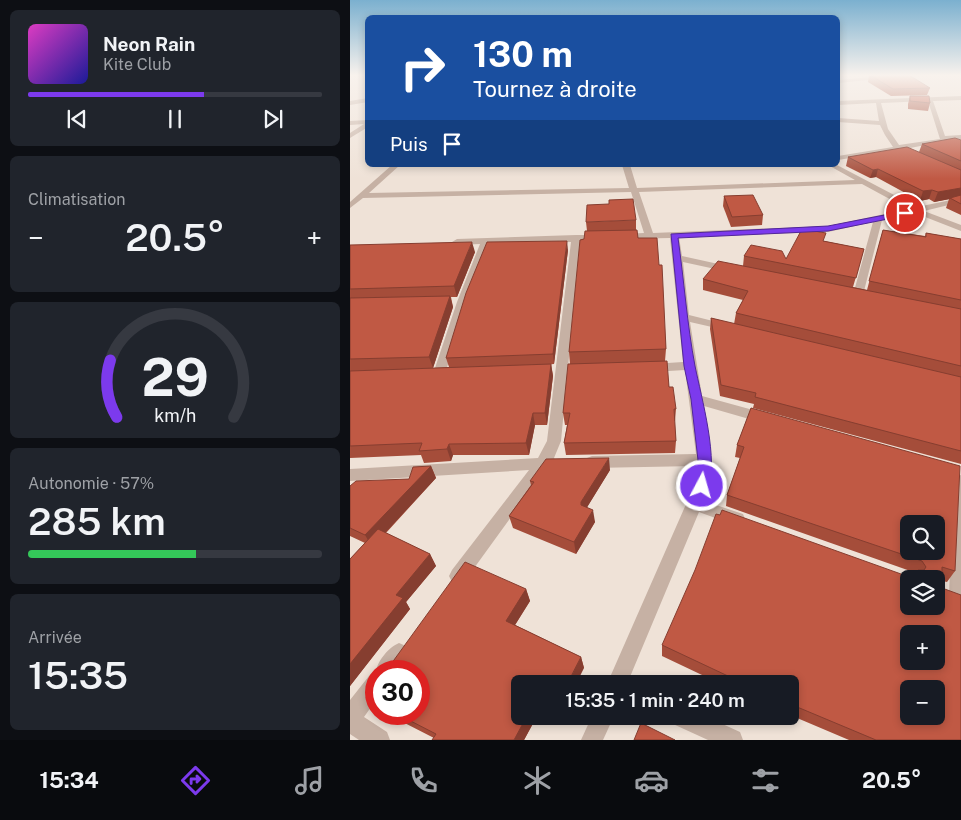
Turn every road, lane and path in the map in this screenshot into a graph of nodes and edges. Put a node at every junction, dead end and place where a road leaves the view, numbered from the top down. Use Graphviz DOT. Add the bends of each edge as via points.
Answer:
graph roads {
  1 [pos="880,110"];
  2 [pos="934,110"];
  3 [pos="840,120"];
  4 [pos="350,123"];
  5 [pos="365,123"];
  6 [pos="882,123"];
  7 [pos="365,125"];
  8 [pos="350,136"];
  9 [pos="961,137"];
  10 [pos="944,139"];
  11 [pos="961,146"];
  12 [pos="898,148"];
  13 [pos="916,156"];
  14 [pos="840,158"];
  15 [pos="394,167"];
  16 [pos="627,167"];
  17 [pos="836,167"];
  18 [pos="865,182"];
  19 [pos="634,190"];
  20 [pos="961,200"];
  21 [pos="354,201"];
  22 [pos="918,211"];
  23 [pos="878,219"];
  24 [pos="961,228"];
  25 [pos="674,235"];
  26 [pos="649,236"];
  27 [pos="576,238"];
  28 [pos="486,241"];
  29 [pos="447,242"];
  30 [pos="678,258"];
  31 [pos="744,272"];
  32 [pos="858,295"];
  33 [pos="684,317"];
  34 [pos="741,331"];
  35 [pos="690,366"];
  36 [pos="640,368"];
  37 [pos="439,374"];
  38 [pos="697,399"];
  39 [pos="773,420"];
  40 [pos="704,460"];
  41 [pos="545,463"];
  42 [pos="958,474"];
  43 [pos="350,475"];
  44 [pos="368,475"];
  45 [pos="350,492"];
  46 [pos="694,504"];
  47 [pos="750,524"];
  48 [pos="450,586"];
  49 [pos="954,596"];
  50 [pos="409,640"];
  51 [pos="394,660"];
  52 [pos="621,675"];
  53 [pos="365,698"];
  54 [pos="350,718"];
  55 [pos="350,721"];
  56 [pos="598,725"];
  57 [pos="700,725"];
  58 [pos="378,740"];
  59 [pos="592,740"];
  60 [pos="732,740"];
  1 -- 6 [label="street"];
  2 -- 10 [label="street"];
  3 -- 6 [label="street"];
  4 -- 5 [label="street"];
  6 -- 12 [label="street"];
  7 -- 8 [label="street"];
  9 -- 10 [label="street"];
  10 -- 11 [label="street"];
  10 -- 12 [label="street"];
  12 -- 13 [label="street"];
  12 -- 14 [label="street"];
  15 -- 21 [label="street"];
  16 -- 19 [label="street"];
  17 -- 18 [label="street"];
  18 -- 19 [label="street"];
  18 -- 22 [label="street"];
  19 -- 21 [label="street"];
  19 -- 26 [label="street"];
  20 -- 22 [label="street"];
  22 -- 23 [label="street"];
  22 -- 24 [label="street"];
  23 -- 25 [label="street" via="828,229"];
  23 -- 32 [label="street"];
  25 -- 26 [label="street"];
  25 -- 30 [label="street"];
  26 -- 27 [label="street"];
  27 -- 28 [label="street"];
  27 -- 41 [label="street" via="554,441"];
  28 -- 29 [label="street"];
  28 -- 37 [label="street" via="457,302"];
  30 -- 31 [label="street"];
  30 -- 33 [label="street"];
  33 -- 34 [label="street"];
  33 -- 35 [label="street"];
  35 -- 36 [label="street"];
  35 -- 38 [label="street"];
  38 -- 39 [label="street"];
  38 -- 40 [label="street"];
  40 -- 41 [label="street"];
  40 -- 46 [label="street" via="702,486"];
  41 -- 44 [label="street"];
  41 -- 48 [label="street"];
  42 -- 49 [label="street"];
  43 -- 44 [label="street"];
  44 -- 45 [label="street"];
  46 -- 47 [label="street"];
  46 -- 52 [label="street"];
  50 -- 51 [label="street"];
  53 -- 54 [label="street"];
  55 -- 58 [label="street"];
  56 -- 59 [label="street"];
  57 -- 60 [label="street"];
}
